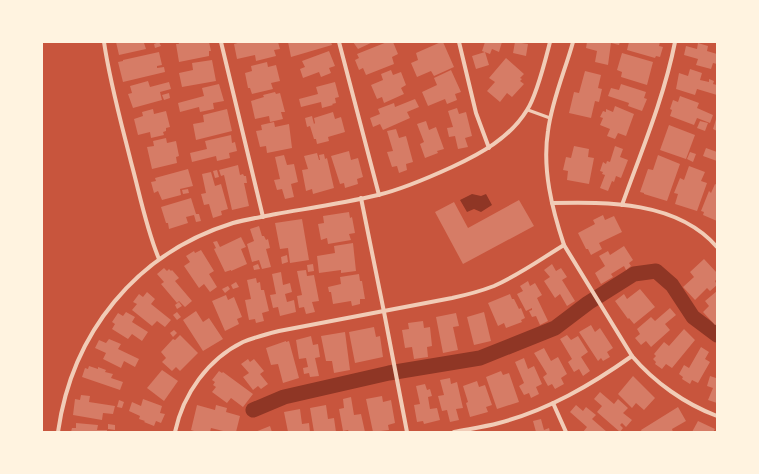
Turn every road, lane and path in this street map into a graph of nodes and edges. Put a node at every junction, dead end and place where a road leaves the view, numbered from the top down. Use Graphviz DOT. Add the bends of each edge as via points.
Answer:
graph roads {
  1 [pos="104,42"];
  2 [pos="221,42"];
  3 [pos="339,42"];
  4 [pos="458,42"];
  5 [pos="550,42"];
  6 [pos="573,42"];
  7 [pos="675,42"];
  8 [pos="528,110"];
  9 [pos="550,118"];
  10 [pos="489,148"];
  11 [pos="379,195"];
  12 [pos="361,198"];
  13 [pos="552,203"];
  14 [pos="622,205"];
  15 [pos="263,217"];
  16 [pos="564,245"];
  17 [pos="717,247"];
  18 [pos="159,259"];
  19 [pos="384,312"];
  20 [pos="632,356"];
  21 [pos="553,403"];
  22 [pos="717,416"];
  23 [pos="58,432"];
  24 [pos="175,432"];
  25 [pos="407,432"];
  26 [pos="454,432"];
  27 [pos="566,432"];
  1 -- 18 [label="street" via="113,91 151,240"];
  2 -- 15 [label="street"];
  3 -- 11 [label="street"];
  4 -- 10 [label="street" via="476,113"];
  5 -- 8 [label="street"];
  6 -- 9 [label="street"];
  7 -- 14 [label="street"];
  8 -- 9 [label="lane"];
  8 -- 10 [label="street" via="514,127"];
  9 -- 13 [label="street" via="547,149"];
  10 -- 11 [label="street" via="437,174"];
  11 -- 12 [label="street"];
  12 -- 15 [label="street"];
  12 -- 19 [label="street"];
  13 -- 14 [label="street"];
  13 -- 16 [label="street"];
  14 -- 17 [label="street" via="674,217 708,236"];
  15 -- 18 [label="street" via="207,232"];
  16 -- 19 [label="street" via="494,286 452,298"];
  16 -- 20 [label="street"];
  18 -- 23 [label="street" via="121,292 94,328 78,358 67,390"];
  19 -- 24 [label="street" via="279,331 243,342 219,358 200,378 186,399"];
  19 -- 25 [label="street"];
  20 -- 21 [label="street" via="581,389"];
  20 -- 22 [label="street" via="666,387"];
  21 -- 26 [label="street" via="498,423"];
  21 -- 27 [label="street"];
}
